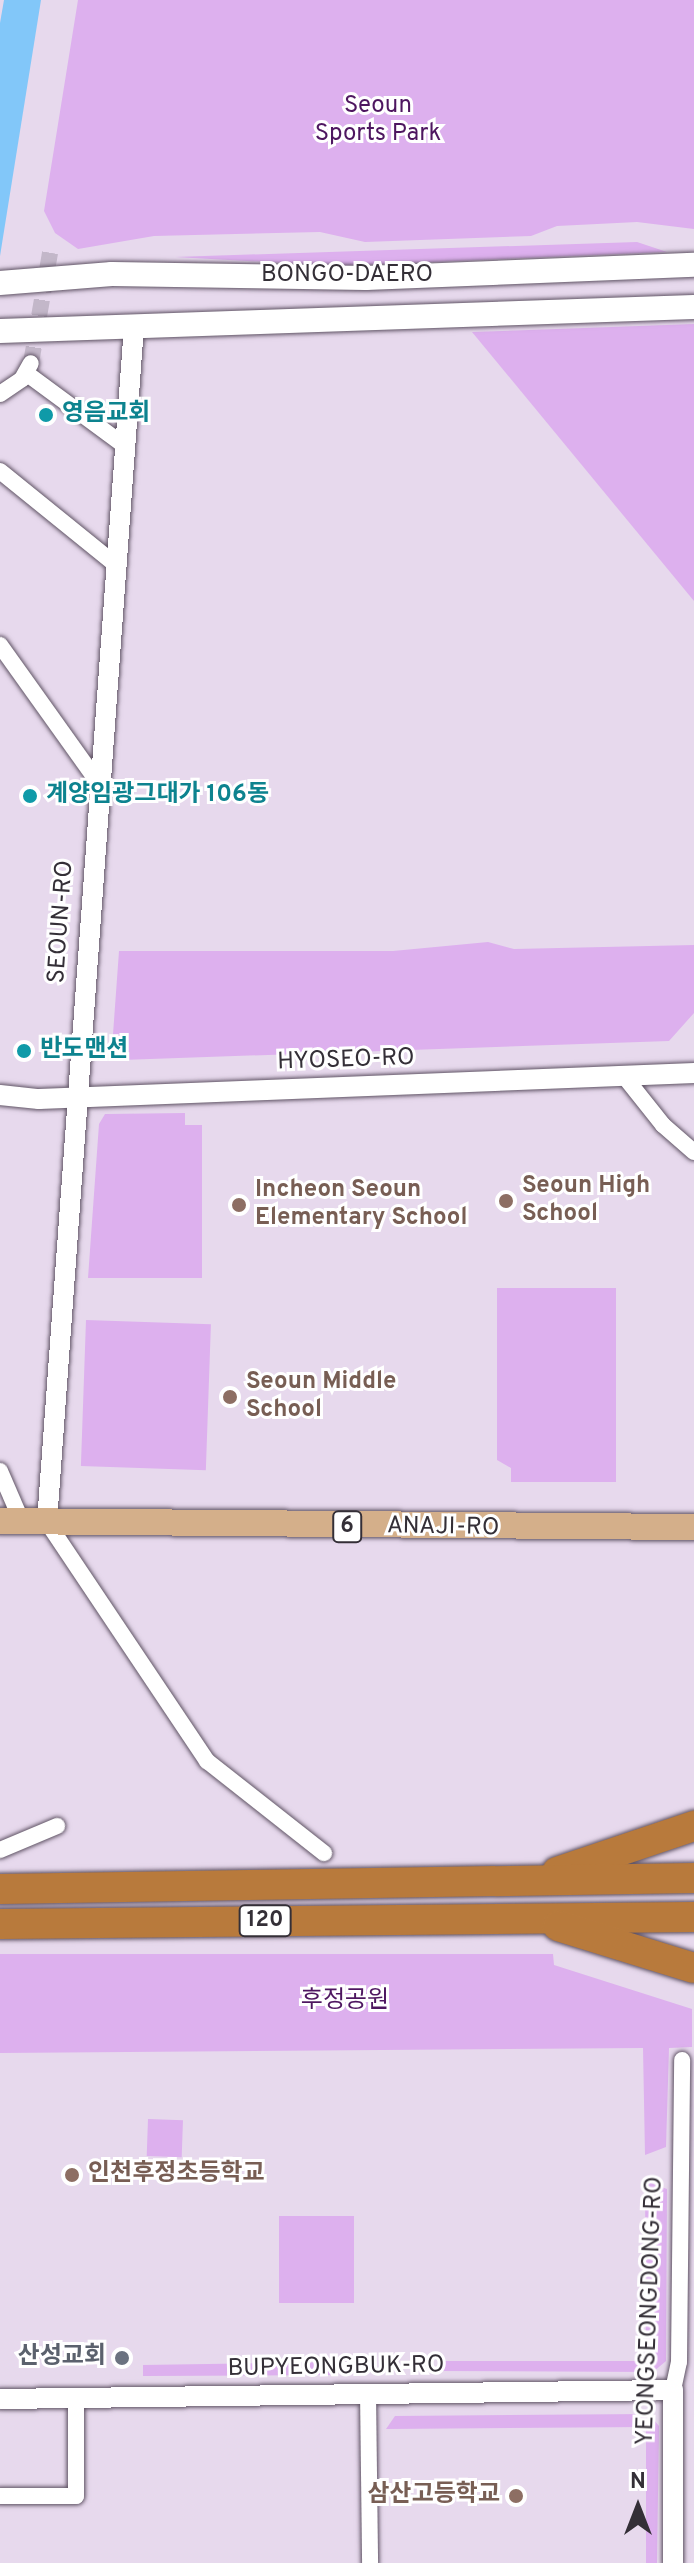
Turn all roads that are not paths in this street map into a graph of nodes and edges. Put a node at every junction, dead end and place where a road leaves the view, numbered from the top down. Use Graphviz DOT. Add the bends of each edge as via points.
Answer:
graph roads {
  1 [pos="694,265"];
  2 [pos="11,283"];
  3 [pos="694,307"];
  4 [pos="134,327"];
  5 [pos="7,331"];
  6 [pos="0,394"];
  7 [pos="125,446"];
  8 [pos="0,471"];
  9 [pos="116,565"];
  10 [pos="0,645"];
  11 [pos="99,784"];
  12 [pos="694,1073"];
  13 [pos="624,1076"];
  14 [pos="0,1095"];
  15 [pos="74,1098"];
  16 [pos="694,1152"];
  17 [pos="0,1471"];
  18 [pos="23,1522"];
  19 [pos="694,1527"];
  20 [pos="57,1826"];
  21 [pos="694,1826"];
  22 [pos="0,1850"];
  23 [pos="324,1853"];
  24 [pos="694,1878"];
  25 [pos="529,1881"];
  26 [pos="0,1889"];
  27 [pos="530,1917"];
  28 [pos="694,1917"];
  29 [pos="0,1924"];
  30 [pos="694,1968"];
  31 [pos="682,2060"];
  32 [pos="673,2390"];
  33 [pos="368,2392"];
  34 [pos="0,2399"];
  35 [pos="76,2400"];
  36 [pos="0,2496"];
  37 [pos="370,2563"];
  38 [pos="673,2563"];
  1 -- 2 [label="main road, BONGO-DAERO" via="366,278 112,274"];
  3 -- 4 [label="main road, BONGO-DAERO"];
  4 -- 5 [label="main road, BONGO-DAERO"];
  4 -- 7 [label="street, SEOUN-RO"];
  6 -- 7 [label="street" via="28,368"];
  7 -- 9 [label="street, SEOUN-RO"];
  8 -- 9 [label="street"];
  9 -- 11 [label="street, SEOUN-RO"];
  10 -- 11 [label="street"];
  11 -- 15 [label="street, SEOUN-RO"];
  12 -- 13 [label="street, HYOSEO-RO"];
  13 -- 15 [label="street, HYOSEO-RO"];
  13 -- 16 [label="street" via="663,1125"];
  14 -- 15 [label="street, HYOSEO-RO"];
  15 -- 18 [label="street, SEOUN-RO"];
  17 -- 18 [label="street"];
  18 -- 19 [label="main road, ANAJI-RO / 6"];
  18 -- 23 [label="street" via="207,1761"];
  20 -- 22 [label="street"];
  21 -- 25 [label="highway, 120"];
  24 -- 25 [label="highway, 120"];
  25 -- 26 [label="highway, 120"];
  27 -- 28 [label="highway, 120"];
  27 -- 29 [label="highway, 120"];
  27 -- 30 [label="highway, 120"];
  31 -- 32 [label="street, YEONGSEONGDONG-RO" via="679,2362"];
  32 -- 33 [label="street, BUPYEONGBUK-RO"];
  32 -- 38 [label="street, YEONGSEONGDONG-RO"];
  33 -- 35 [label="street, BUPYEONGBUK-RO"];
  33 -- 37 [label="street"];
  34 -- 35 [label="street, BUPYEONGBUK-RO"];
  35 -- 36 [label="street" via="76,2496"];
}
